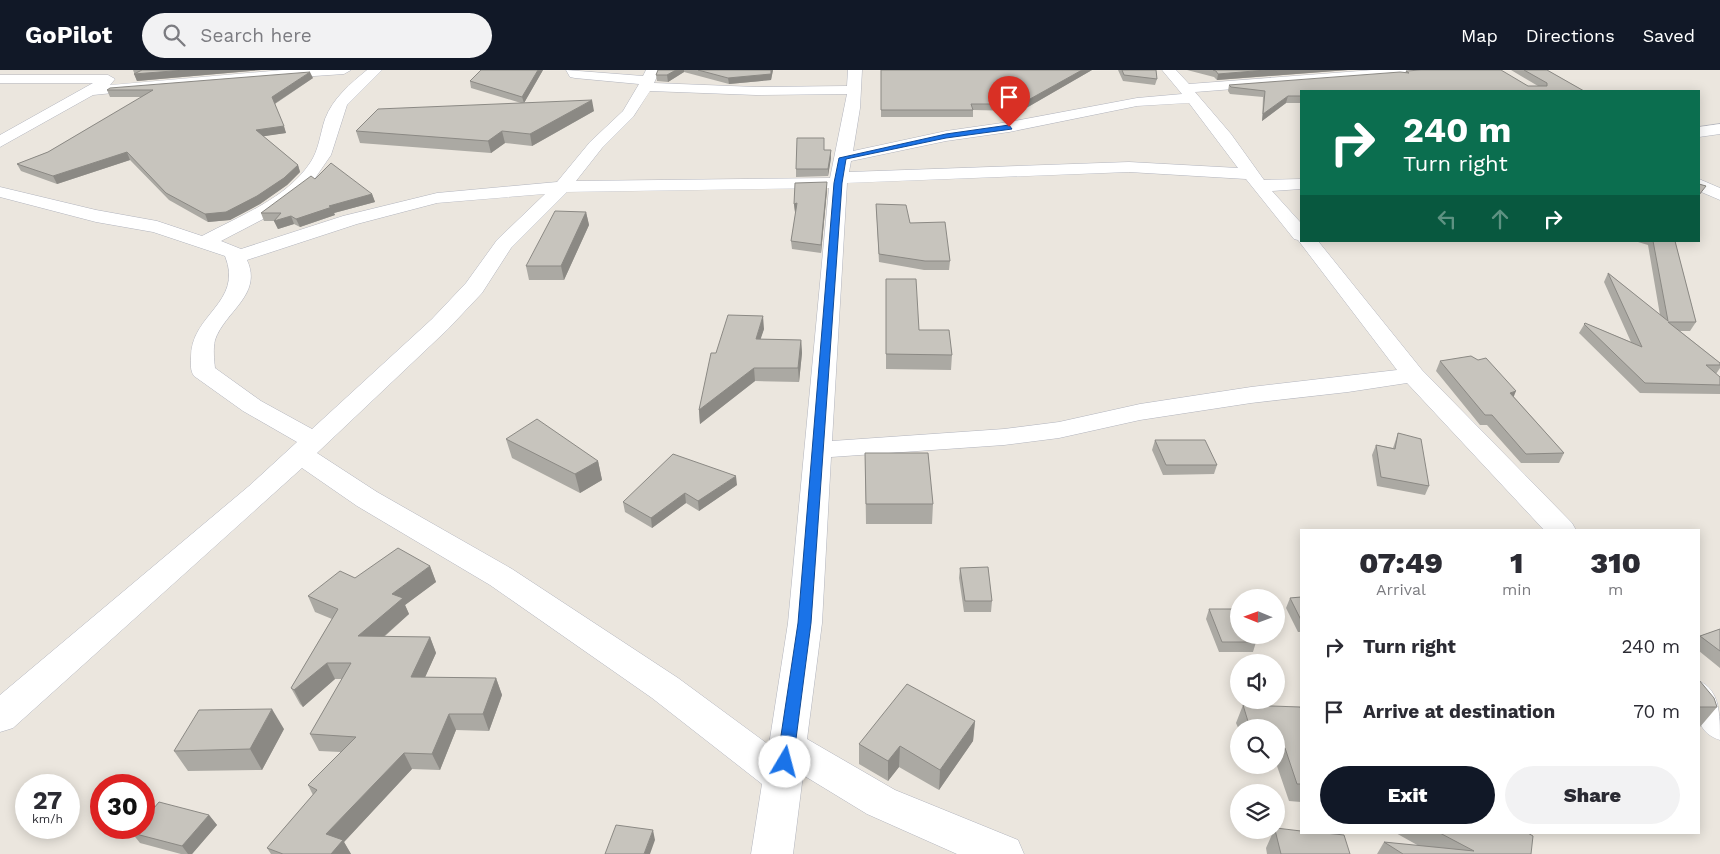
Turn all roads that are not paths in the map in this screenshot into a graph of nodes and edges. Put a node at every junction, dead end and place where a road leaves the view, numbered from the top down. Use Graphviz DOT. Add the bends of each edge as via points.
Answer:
graph roads {
  1 [pos="344,70"];
  2 [pos="375,70"];
  3 [pos="573,70"];
  4 [pos="1169,70"];
  5 [pos="1424,70"];
  6 [pos="0,79"];
  7 [pos="649,79"];
  8 [pos="855,80"];
  9 [pos="88,91"];
  10 [pos="1189,93"];
  11 [pos="1720,129"];
  12 [pos="1700,132"];
  13 [pos="0,142"];
  14 [pos="840,173"];
  15 [pos="1255,180"];
  16 [pos="1300,184"];
  17 [pos="1700,185"];
  18 [pos="562,187"];
  19 [pos="0,192"];
  20 [pos="1720,195"];
  21 [pos="1300,234"];
  22 [pos="205,242"];
  23 [pos="1308,242"];
  24 [pos="236,257"];
  25 [pos="1413,375"];
  26 [pos="307,447"];
  27 [pos="817,450"];
  28 [pos="1560,529"];
  29 [pos="1700,696"];
  30 [pos="0,717"];
  31 [pos="1720,725"];
  32 [pos="785,762"];
  33 [pos="772,854"];
  34 [pos="1004,854"];
  1 -- 9 [label="street"];
  2 -- 22 [label="street" via="355,86 336,110 316,167 300,184 265,209"];
  3 -- 7 [label="street" via="575,74 588,76"];
  4 -- 10 [label="street"];
  5 -- 10 [label="street"];
  6 -- 9 [label="street" via="115,76"];
  7 -- 8 [label="street" via="792,91"];
  7 -- 18 [label="street" via="628,114 596,145"];
  8 -- 14 [label="street"];
  9 -- 13 [label="street"];
  10 -- 14 [label="street" via="946,136"];
  10 -- 15 [label="street"];
  11 -- 12 [label="street"];
  14 -- 15 [label="street" via="1129,167"];
  14 -- 18 [label="street"];
  14 -- 27 [label="street"];
  15 -- 16 [label="street"];
  15 -- 21 [label="street"];
  17 -- 20 [label="street"];
  18 -- 24 [label="street" via="436,198 400,205"];
  18 -- 26 [label="street" via="504,244 474,288 440,324"];
  19 -- 22 [label="street" via="96,216 157,227"];
  22 -- 24 [label="street" via="233,252"];
  23 -- 25 [label="street"];
  24 -- 26 [label="street" via="240,265 241,288 204,340 203,371"];
  25 -- 27 [label="street" via="1250,394 1140,412 1059,430 1004,437"];
  25 -- 28 [label="street"];
  26 -- 30 [label="street"];
  26 -- 32 [label="street" via="367,499 501,577 665,688"];
  27 -- 32 [label="street" via="804,623"];
  29 -- 31 [label="street"];
  32 -- 33 [label="street"];
  32 -- 34 [label="street"];
}
